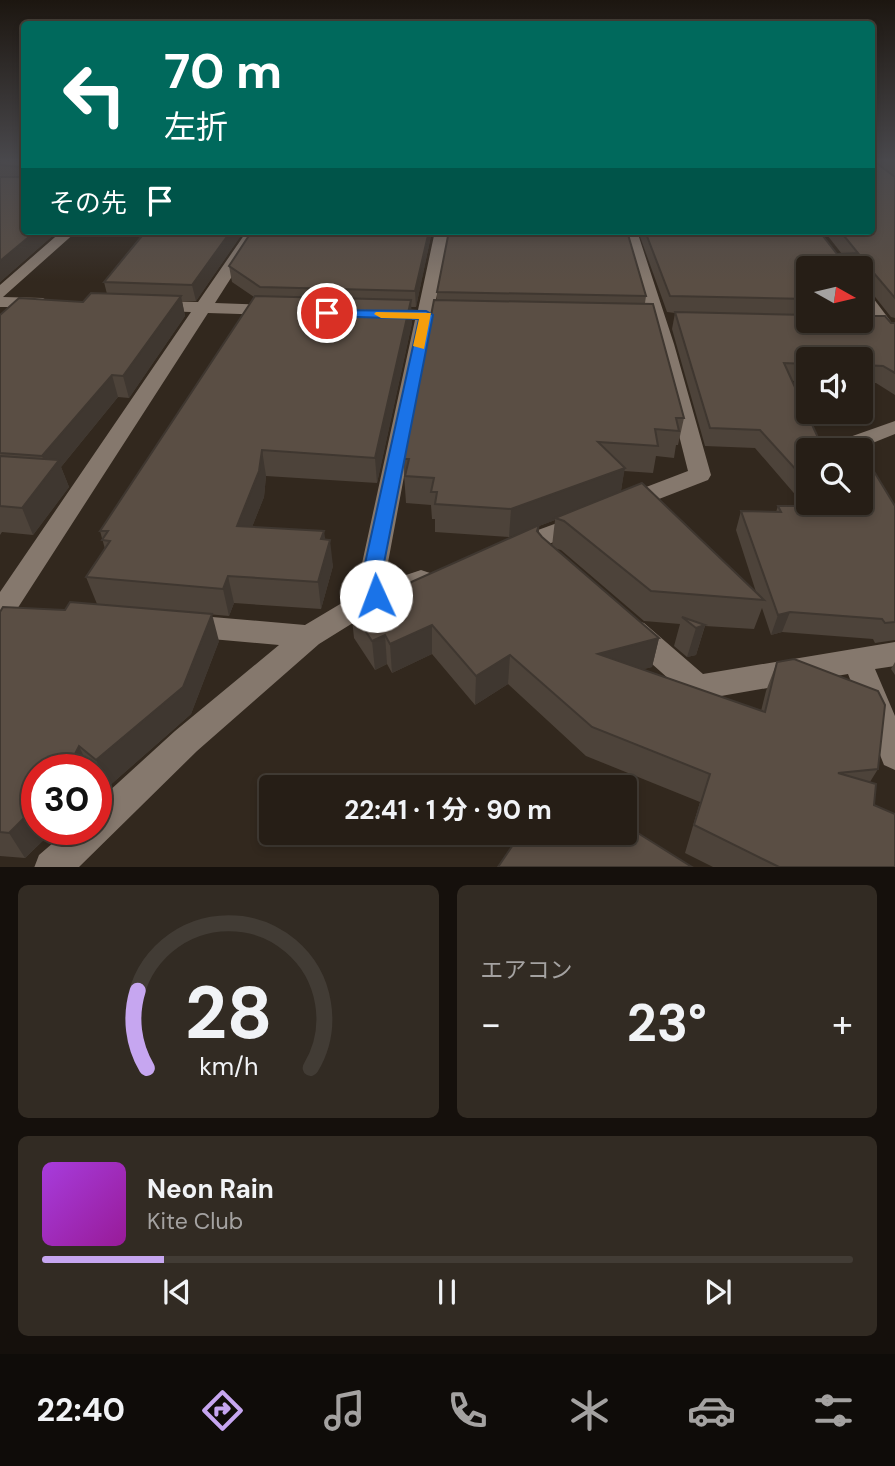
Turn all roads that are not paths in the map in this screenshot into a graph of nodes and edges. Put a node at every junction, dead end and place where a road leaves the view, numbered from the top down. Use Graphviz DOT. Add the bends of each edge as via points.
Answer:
graph roads {
  1 [pos="65,235"];
  2 [pos="251,235"];
  3 [pos="441,235"];
  4 [pos="631,235"];
  5 [pos="0,293"];
  6 [pos="0,302"];
  7 [pos="54,303"];
  8 [pos="136,305"];
  9 [pos="204,307"];
  10 [pos="873,307"];
  11 [pos="298,311"];
  12 [pos="364,314"];
  13 [pos="426,315"];
  14 [pos="477,316"];
  15 [pos="873,327"];
  16 [pos="892,330"];
  17 [pos="895,427"];
  18 [pos="866,438"];
  19 [pos="491,556"];
  20 [pos="440,574"];
  21 [pos="376,596"];
  22 [pos="1,610"];
  23 [pos="609,610"];
  24 [pos="30,612"];
  25 [pos="170,624"];
  26 [pos="309,636"];
  27 [pos="895,654"];
  28 [pos="857,659"];
  29 [pos="895,755"];
  30 [pos="112,811"];
  31 [pos="76,845"];
  32 [pos="52,867"];
  1 -- 5 [label="street"];
  2 -- 9 [label="street"];
  3 -- 13 [label="street"];
  4 -- 19 [label="street" via="700,475"];
  6 -- 7 [label="street"];
  8 -- 9 [label="street"];
  9 -- 11 [label="street"];
  9 -- 22 [label="street"];
  10 -- 16 [label="street"];
  12 -- 13 [label="street"];
  13 -- 14 [label="street"];
  13 -- 21 [label="street" via="373,568"];
  15 -- 16 [label="street"];
  17 -- 18 [label="street"];
  20 -- 21 [label="street"];
  21 -- 26 [label="street"];
  22 -- 24 [label="street"];
  23 -- 28 [label="street" via="698,687"];
  25 -- 26 [label="street"];
  26 -- 30 [label="street"];
  27 -- 28 [label="street"];
  28 -- 29 [label="street"];
  31 -- 32 [label="street"];
}
